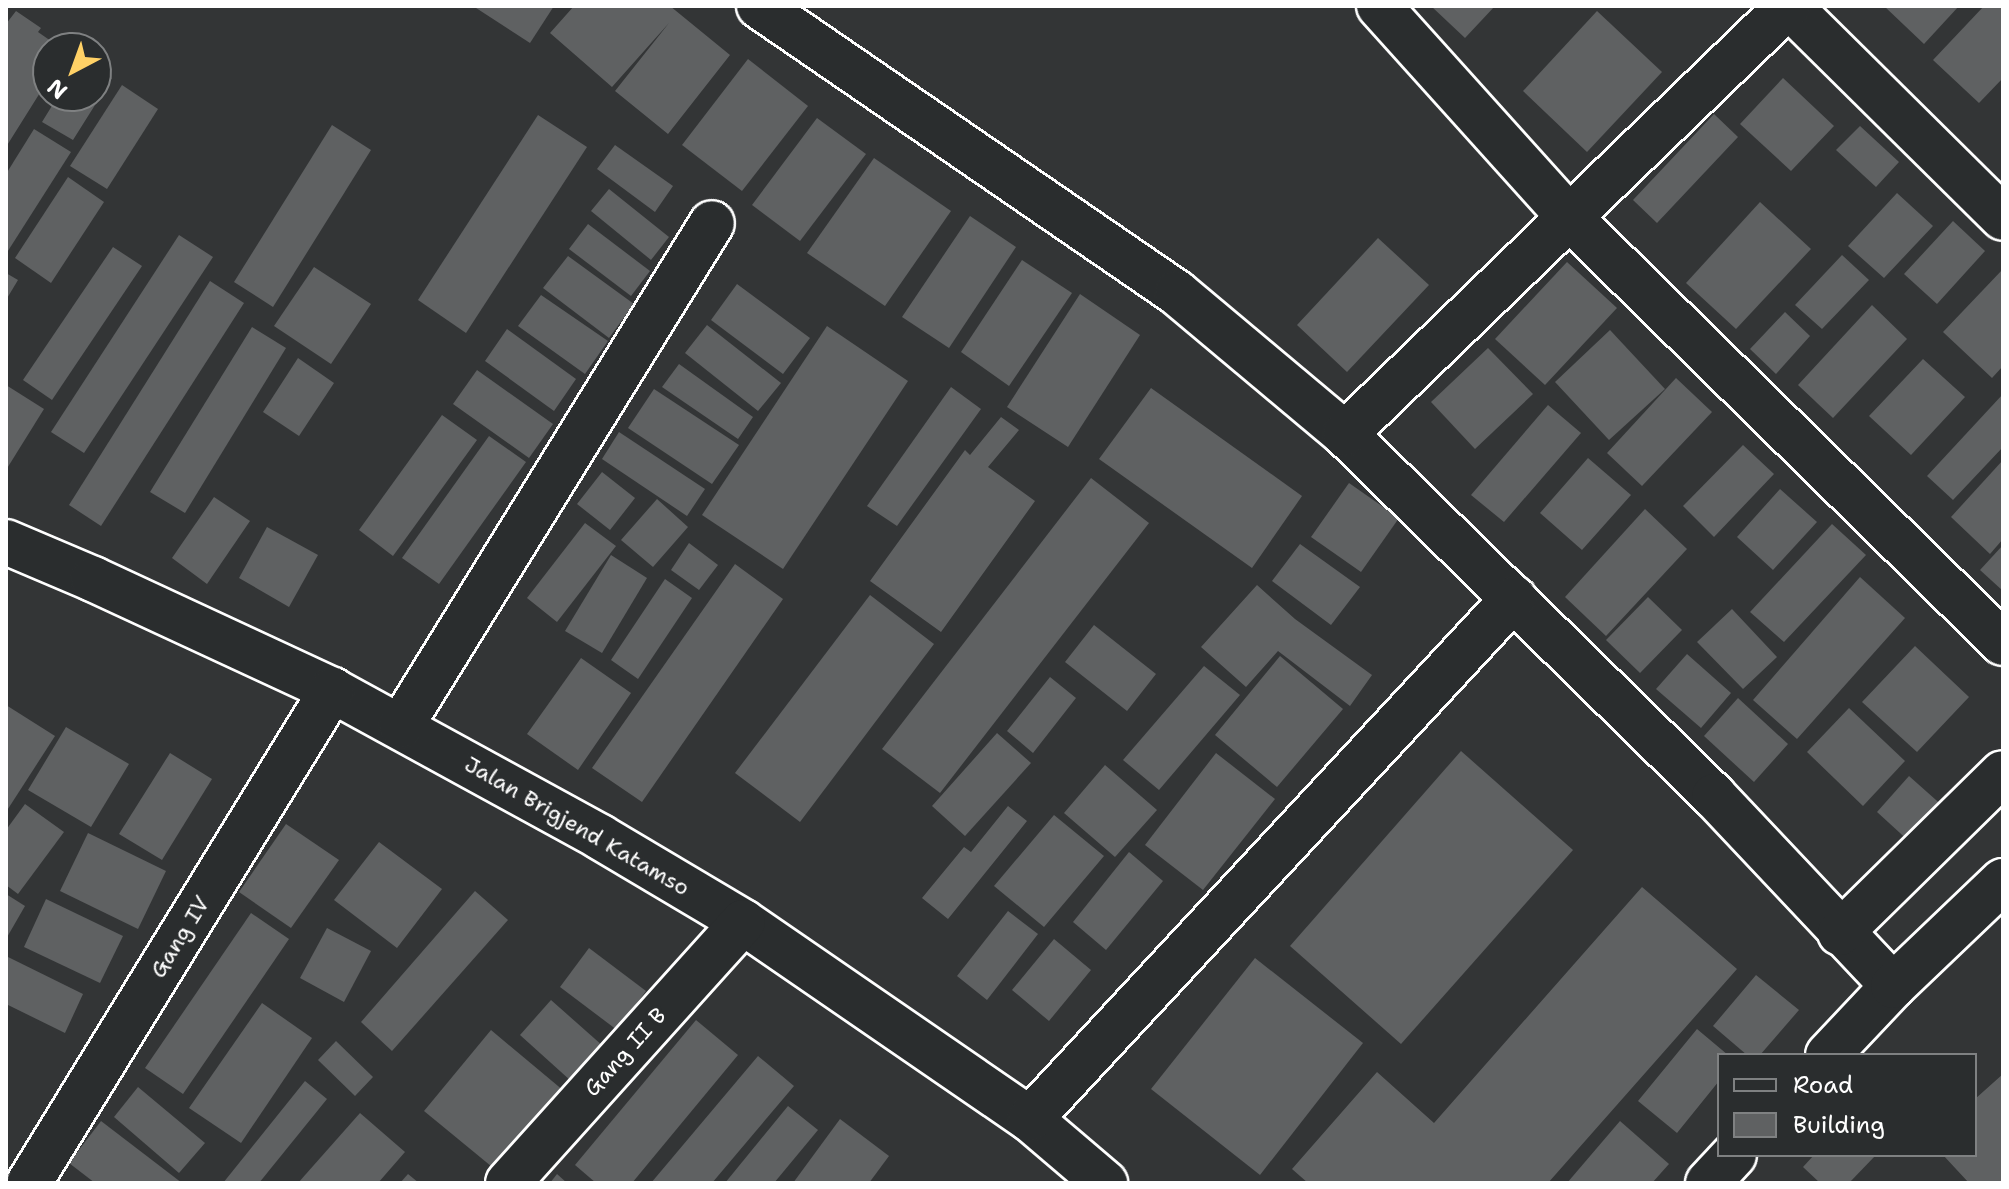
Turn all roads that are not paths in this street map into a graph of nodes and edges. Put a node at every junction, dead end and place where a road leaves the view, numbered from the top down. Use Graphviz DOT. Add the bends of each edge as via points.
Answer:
graph roads {
  1 [pos="759,6"];
  2 [pos="1379,6"];
  3 [pos="1788,6"];
  4 [pos="1569,217"];
  5 [pos="2003,218"];
  6 [pos="712,223"];
  7 [pos="1345,434"];
  8 [pos="6,542"];
  9 [pos="1514,598"];
  10 [pos="2003,643"];
  11 [pos="332,690"];
  12 [pos="401,726"];
  13 [pos="2003,773"];
  14 [pos="2003,881"];
  15 [pos="743,922"];
  16 [pos="1840,933"];
  17 [pos="1893,986"];
  18 [pos="1830,1053"];
  19 [pos="1030,1119"];
  20 [pos="1732,1157"];
  21 [pos="29,1183"];
  22 [pos="508,1183"];
  23 [pos="1105,1183"];
  24 [pos="1708,1183"];
  1 -- 7 [label="street" via="1177,293"];
  2 -- 4 [label="street"];
  3 -- 4 [label="street"];
  3 -- 5 [label="street"];
  4 -- 7 [label="street"];
  4 -- 10 [label="street"];
  6 -- 12 [label="street"];
  7 -- 9 [label="street"];
  8 -- 11 [label="street, Jalan Brigjend Katamso"];
  9 -- 16 [label="street" via="1714,796"];
  9 -- 19 [label="street"];
  11 -- 12 [label="street, Jalan Brigjend Katamso"];
  11 -- 21 [label="street, Gang IV"];
  12 -- 15 [label="street, Jalan Brigjend Katamso"];
  13 -- 16 [label="street"];
  14 -- 17 [label="street"];
  15 -- 19 [label="street, Jalan Brigjend Katamso"];
  15 -- 22 [label="street, Gang II B"];
  16 -- 17 [label="street"];
  17 -- 18 [label="street"];
  19 -- 23 [label="street, Jalan Brigjend Katamso"];
  20 -- 24 [label="street"];
}
